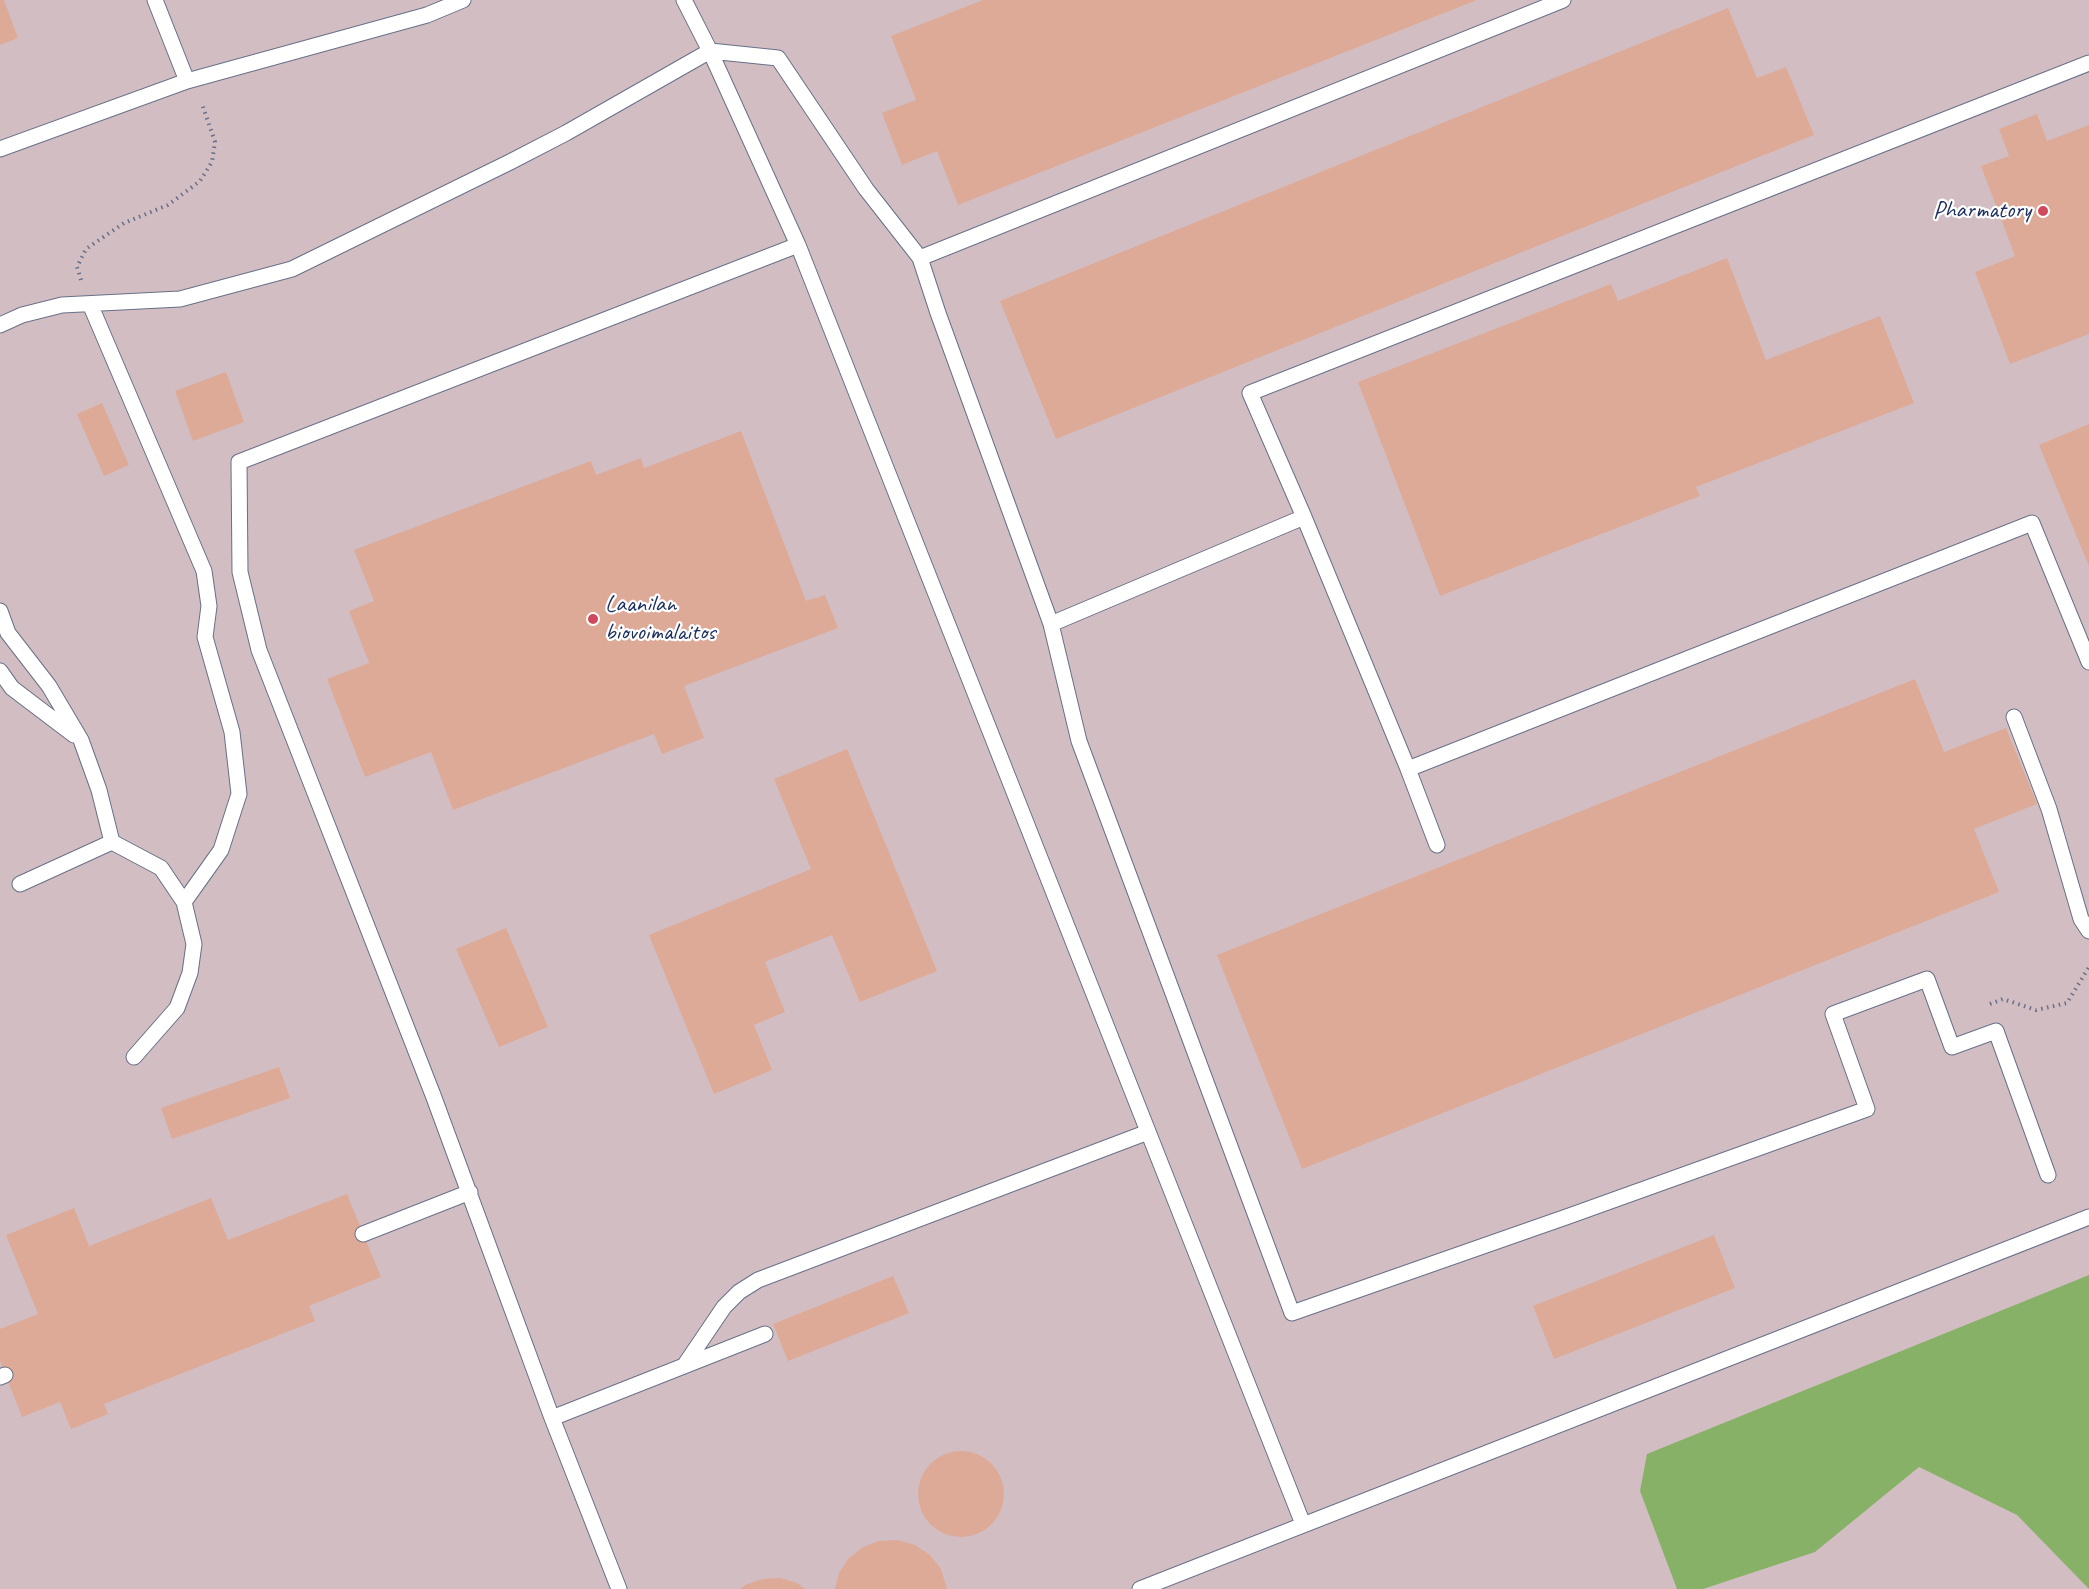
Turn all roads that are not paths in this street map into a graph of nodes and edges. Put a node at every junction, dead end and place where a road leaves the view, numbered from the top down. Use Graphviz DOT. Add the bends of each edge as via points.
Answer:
graph roads {
  1 [pos="154,0"];
  2 [pos="463,0"];
  3 [pos="684,0"];
  4 [pos="1563,0"];
  5 [pos="710,51"];
  6 [pos="2089,63"];
  7 [pos="187,81"];
  8 [pos="0,149"];
  9 [pos="798,245"];
  10 [pos="920,258"];
  11 [pos="90,304"];
  12 [pos="0,325"];
  13 [pos="1304,517"];
  14 [pos="0,611"];
  15 [pos="1051,624"];
  16 [pos="2089,662"];
  17 [pos="0,670"];
  18 [pos="2014,717"];
  19 [pos="81,740"];
  20 [pos="1408,770"];
  21 [pos="112,842"];
  22 [pos="1437,845"];
  23 [pos="20,884"];
  24 [pos="184,902"];
  25 [pos="2089,931"];
  26 [pos="134,1057"];
  27 [pos="1148,1132"];
  28 [pos="2048,1175"];
  29 [pos="470,1192"];
  30 [pos="2089,1217"];
  31 [pos="363,1234"];
  32 [pos="765,1334"];
  33 [pos="684,1366"];
  34 [pos="552,1418"];
  35 [pos="1303,1524"];
  36 [pos="619,1589"];
  37 [pos="1140,1589"];
  1 -- 7 [label="lane"];
  2 -- 7 [label="lane" via="427,15"];
  3 -- 5 [label="lane"];
  4 -- 10 [label="lane"];
  5 -- 9 [label="lane"];
  5 -- 10 [label="lane" via="778,58 866,189"];
  5 -- 11 [label="lane" via="548,142 292,269 180,299"];
  6 -- 13 [label="lane" via="1250,393"];
  7 -- 8 [label="lane"];
  9 -- 27 [label="lane"];
  9 -- 29 [label="lane" via="239,462 240,572 259,650"];
  10 -- 15 [label="lane"];
  11 -- 12 [label="lane" via="62,305"];
  11 -- 24 [label="lane" via="204,571 209,606 205,637 232,732 239,794 221,850"];
  13 -- 15 [label="lane"];
  13 -- 20 [label="lane"];
  14 -- 19 [label="lane" via="8,633 49,686"];
  15 -- 28 [label="lane" via="1079,741 1292,1313 1867,1109 1833,1014 1927,979 1952,1047 1996,1031"];
  16 -- 20 [label="lane" via="2032,523"];
  17 -- 19 [label="lane" via="12,688"];
  18 -- 25 [label="lane" via="2049,809 2081,919"];
  19 -- 21 [label="lane"];
  20 -- 22 [label="lane"];
  21 -- 23 [label="lane"];
  21 -- 24 [label="lane" via="160,868"];
  24 -- 26 [label="lane" via="194,944 190,973 177,1008"];
  27 -- 33 [label="lane" via="758,1280 724,1307"];
  27 -- 35 [label="lane"];
  29 -- 31 [label="lane"];
  29 -- 34 [label="lane"];
  30 -- 35 [label="lane"];
  32 -- 33 [label="lane"];
  33 -- 34 [label="lane"];
  34 -- 36 [label="lane"];
  35 -- 37 [label="lane"];
}
